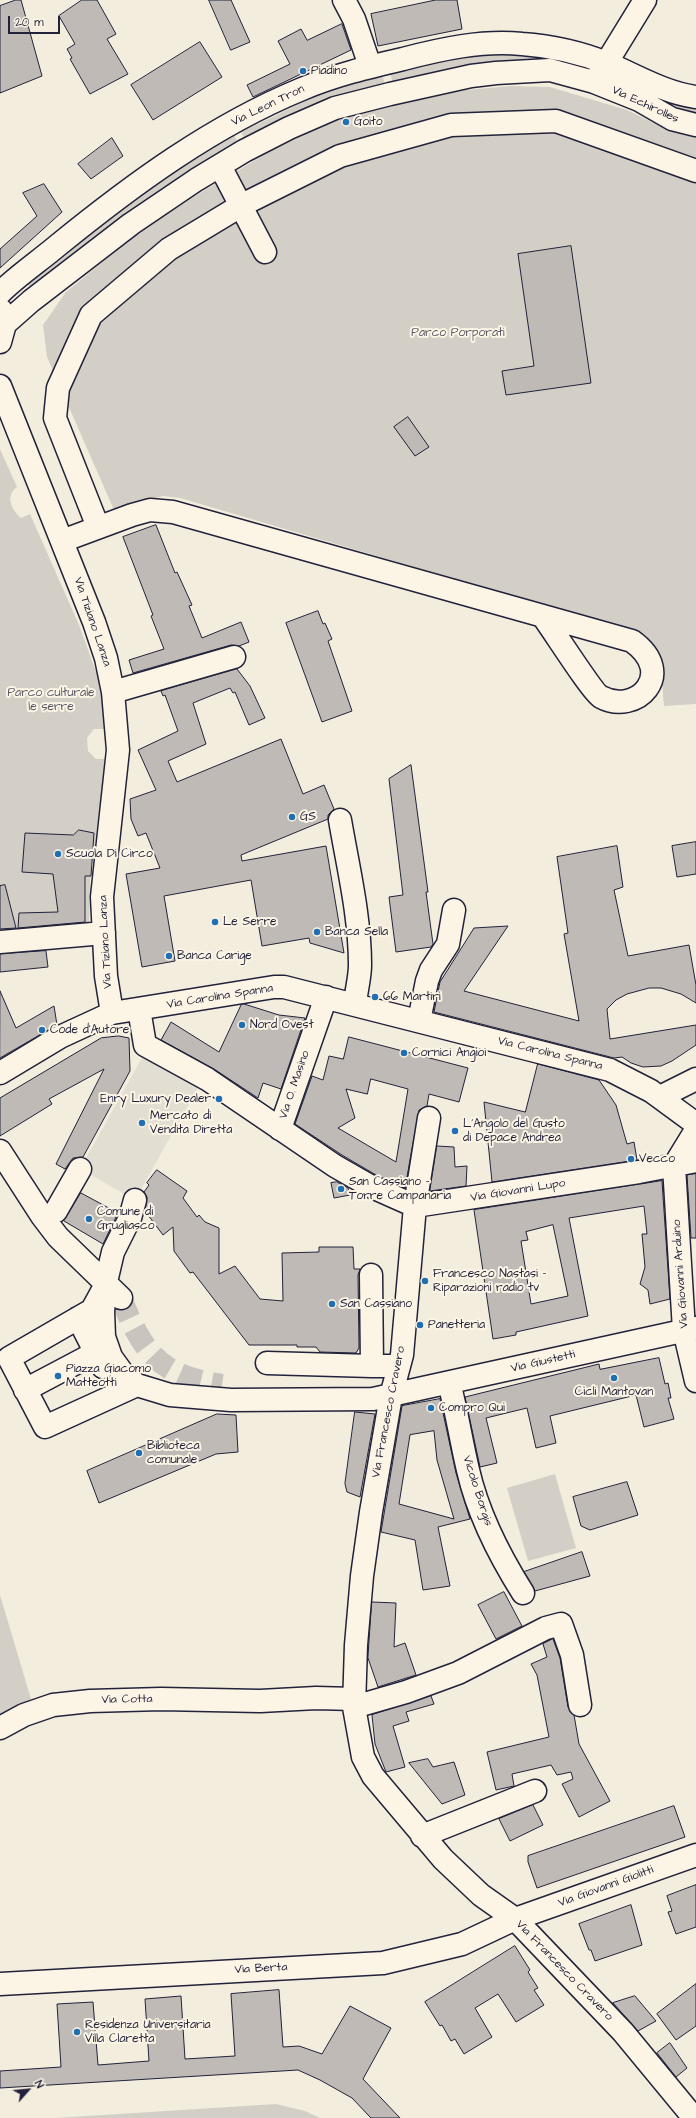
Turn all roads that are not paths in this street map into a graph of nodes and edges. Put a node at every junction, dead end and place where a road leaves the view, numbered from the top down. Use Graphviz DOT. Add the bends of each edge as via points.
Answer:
graph roads {
  1 [pos="644,0"];
  2 [pos="350,6"];
  3 [pos="608,63"];
  4 [pos="370,66"];
  5 [pos="594,82"];
  6 [pos="696,97"];
  7 [pos="696,125"];
  8 [pos="220,166"];
  9 [pos="696,171"];
  10 [pos="242,206"];
  11 [pos="265,252"];
  12 [pos="0,293"];
  13 [pos="2,325"];
  14 [pos="0,387"];
  15 [pos="98,527"];
  16 [pos="62,542"];
  17 [pos="544,618"];
  18 [pos="234,657"];
  19 [pos="113,692"];
  20 [pos="340,820"];
  21 [pos="454,910"];
  22 [pos="104,933"];
  23 [pos="0,942"];
  24 [pos="326,997"];
  25 [pos="354,1004"];
  26 [pos="139,1009"];
  27 [pos="112,1013"];
  28 [pos="419,1021"];
  29 [pos="0,1073"];
  30 [pos="696,1079"];
  31 [pos="660,1097"];
  32 [pos="429,1118"];
  33 [pos="696,1124"];
  34 [pos="280,1128"];
  35 [pos="696,1130"];
  36 [pos="0,1151"];
  37 [pos="696,1161"];
  38 [pos="674,1166"];
  39 [pos="80,1169"];
  40 [pos="135,1200"];
  41 [pos="56,1211"];
  42 [pos="414,1215"];
  43 [pos="370,1275"];
  44 [pos="106,1282"];
  45 [pos="121,1298"];
  46 [pos="78,1318"];
  47 [pos="690,1329"];
  48 [pos="95,1353"];
  49 [pos="267,1363"];
  50 [pos="372,1366"];
  51 [pos="399,1366"];
  52 [pos="696,1381"];
  53 [pos="449,1383"];
  54 [pos="222,1385"];
  55 [pos="25,1390"];
  56 [pos="127,1390"];
  57 [pos="391,1396"];
  58 [pos="261,1401"];
  59 [pos="523,1593"];
  60 [pos="354,1703"];
  61 [pos="580,1705"];
  62 [pos="0,1728"];
  63 [pos="535,1791"];
  64 [pos="422,1836"];
  65 [pos="696,1855"];
  66 [pos="515,1919"];
  67 [pos="0,1984"];
  68 [pos="694,2118"];
  1 -- 3 [label="street"];
  2 -- 4 [label="street"];
  3 -- 4 [label="street, Via Leon Tron" via="567,50 494,43 426,53"];
  3 -- 5 [label="street"];
  3 -- 6 [label="street, Via Echirolles" via="644,81"];
  4 -- 12 [label="street, Via Leon Tron" via="302,89 230,124 119,197"];
  5 -- 7 [label="street, Via Echirolles" via="639,100 672,119"];
  5 -- 8 [label="street" via="550,70 496,73 390,94 335,108 289,128"];
  8 -- 10 [label="street"];
  8 -- 13 [label="street" via="131,224"];
  9 -- 10 [label="street" via="556,121 451,125 340,156"];
  10 -- 11 [label="street"];
  10 -- 15 [label="street" via="169,249 91,315 58,388 55,418"];
  14 -- 16 [label="street, Via Tiziano Lanza"];
  15 -- 16 [label="street"];
  15 -- 17 [label="street" via="150,510 173,512"];
  16 -- 19 [label="street, Via Tiziano Lanza" via="106,658"];
  17 -- 17 [label="street" via="600,697 616,701 629,700 640,696 653,680 651,661 632,641"];
  18 -- 19 [label="street"];
  19 -- 22 [label="street, Via Tiziano Lanza" via="118,750 102,897"];
  20 -- 25 [label="street" via="359,941 360,966"];
  21 -- 28 [label="street" via="448,944 431,970"];
  22 -- 23 [label="street"];
  22 -- 27 [label="street, Via Tiziano Lanza" via="106,976"];
  24 -- 25 [label="street, Via Carolina Spanna"];
  24 -- 26 [label="street, Via Carolina Spanna" via="297,989 274,987"];
  24 -- 34 [label="street, Via O. Masino"];
  25 -- 28 [label="street, Via Carolina Spanna"];
  26 -- 27 [label="street, Via Carolina Spanna"];
  26 -- 34 [label="street" via="145,1045 208,1079"];
  27 -- 29 [label="street, Via Carolina Spanna" via="60,1037"];
  28 -- 31 [label="street, Via Carolina Spanna" via="610,1070"];
  30 -- 31 [label="street"];
  31 -- 33 [label="street, Via Carolina Spanna"];
  32 -- 42 [label="street, Via Francesco Cravero"];
  34 -- 42 [label="street" via="341,1170"];
  35 -- 38 [label="street"];
  36 -- 44 [label="street" via="58,1237"];
  37 -- 38 [label="street, Via Giovanni Lupo"];
  38 -- 42 [label="street, Via Giovanni Lupo"];
  38 -- 47 [label="street, Via Giovanni Arduino"];
  39 -- 41 [label="street"];
  40 -- 44 [label="street" via="130,1218 114,1252"];
  42 -- 51 [label="street, Via Francesco Cravero"];
  43 -- 50 [label="street"];
  44 -- 45 [label="street"];
  44 -- 46 [label="street" via="92,1310"];
  44 -- 56 [label="street" via="104,1337 111,1357 124,1375"];
  46 -- 48 [label="street"];
  46 -- 55 [label="street" via="8,1358"];
  47 -- 52 [label="street, Via Giovanni Arduino"];
  47 -- 53 [label="street, Via Giustetti"];
  48 -- 55 [label="street"];
  48 -- 56 [label="street"];
  49 -- 50 [label="street"];
  50 -- 51 [label="street"];
  51 -- 57 [label="street, Via Francesco Cravero"];
  53 -- 57 [label="street, Via Giustetti"];
  53 -- 59 [label="street, Vicolo Borgis" via="476,1496 498,1550"];
  54 -- 58 [label="street" via="254,1388"];
  55 -- 56 [label="street" via="45,1427"];
  56 -- 58 [label="street" via="201,1399"];
  57 -- 58 [label="street" via="373,1399"];
  57 -- 60 [label="street, Via Francesco Cravero" via="362,1576"];
  60 -- 61 [label="street" via="406,1692 458,1674 546,1628 561,1624 572,1655"];
  60 -- 62 [label="street, Via Cotta" via="316,1698 260,1701 90,1701 53,1705 24,1715"];
  60 -- 64 [label="street, Via Francesco Cravero" via="363,1757 373,1776"];
  63 -- 64 [label="street"];
  64 -- 66 [label="street, Via Francesco Cravero" via="481,1895"];
  65 -- 66 [label="street, Via Giovanni Giolitti"];
  66 -- 67 [label="street, Via Berta" via="462,1944 383,1963"];
  66 -- 68 [label="street, Via Francesco Cravero" via="623,2032"];
}
